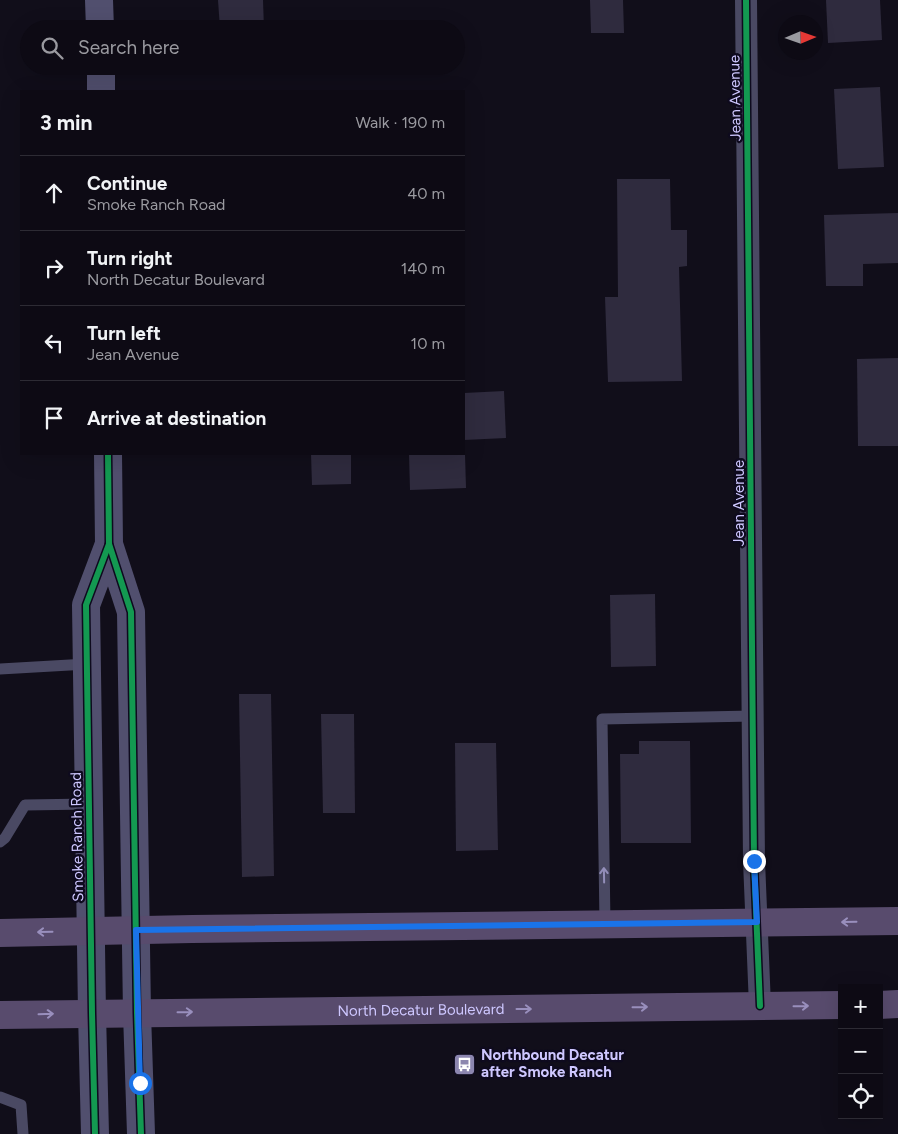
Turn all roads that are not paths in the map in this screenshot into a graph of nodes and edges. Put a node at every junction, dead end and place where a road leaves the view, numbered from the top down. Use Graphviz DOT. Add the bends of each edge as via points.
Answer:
graph roads {
  1 [pos="99,0"];
  2 [pos="746,0"];
  3 [pos="100,20"];
  4 [pos="101,75"];
  5 [pos="101,90"];
  6 [pos="108,455"];
  7 [pos="109,544"];
  8 [pos="87,664"];
  9 [pos="0,669"];
  10 [pos="753,716"];
  11 [pos="89,804"];
  12 [pos="0,842"];
  13 [pos="898,921"];
  14 [pos="757,922"];
  15 [pos="605,924"];
  16 [pos="136,930"];
  17 [pos="91,931"];
  18 [pos="0,933"];
  19 [pos="898,1004"];
  20 [pos="838,1005"];
  21 [pos="883,1005"];
  22 [pos="760,1006"];
  23 [pos="137,1013"];
  24 [pos="92,1014"];
  25 [pos="0,1015"];
  26 [pos="0,1096"];
  27 [pos="23,1134"];
  28 [pos="95,1134"];
  29 [pos="142,1134"];
  1 -- 3 [label="main road"];
  2 -- 10 [label="street, Jean Avenue"];
  4 -- 5 [label="main road"];
  6 -- 7 [label="main road, Smoke Ranch Road"];
  7 -- 8 [label="main road, Smoke Ranch Road" via="86,605"];
  7 -- 16 [label="main road, Smoke Ranch Road" via="131,612"];
  8 -- 9 [label="lane"];
  8 -- 11 [label="main road, Smoke Ranch Road"];
  10 -- 14 [label="street, Jean Avenue"];
  15 -- 10 [label="lane, one-way" via="602,719"];
  11 -- 12 [label="lane" via="25,805"];
  11 -- 17 [label="main road, Smoke Ranch Road"];
  13 -- 14 [label="main road, one-way"];
  14 -- 15 [label="main road"];
  14 -- 22 [label="street, Jean Avenue"];
  15 -- 16 [label="main road"];
  16 -- 17 [label="main road"];
  16 -- 23 [label="main road, Smoke Ranch Road"];
  17 -- 18 [label="main road, one-way"];
  17 -- 24 [label="main road, Smoke Ranch Road"];
  19 -- 21 [label="main road"];
  22 -- 20 [label="main road, North Decatur Boulevard, one-way"];
  23 -- 22 [label="main road, North Decatur Boulevard, one-way"];
  23 -- 24 [label="main road, North Decatur Boulevard"];
  23 -- 29 [label="main road, Smoke Ranch Road"];
  25 -- 24 [label="main road, North Decatur Boulevard, one-way"];
  24 -- 28 [label="main road, Smoke Ranch Road"];
  26 -- 27 [label="lane" via="21,1105"];
}
